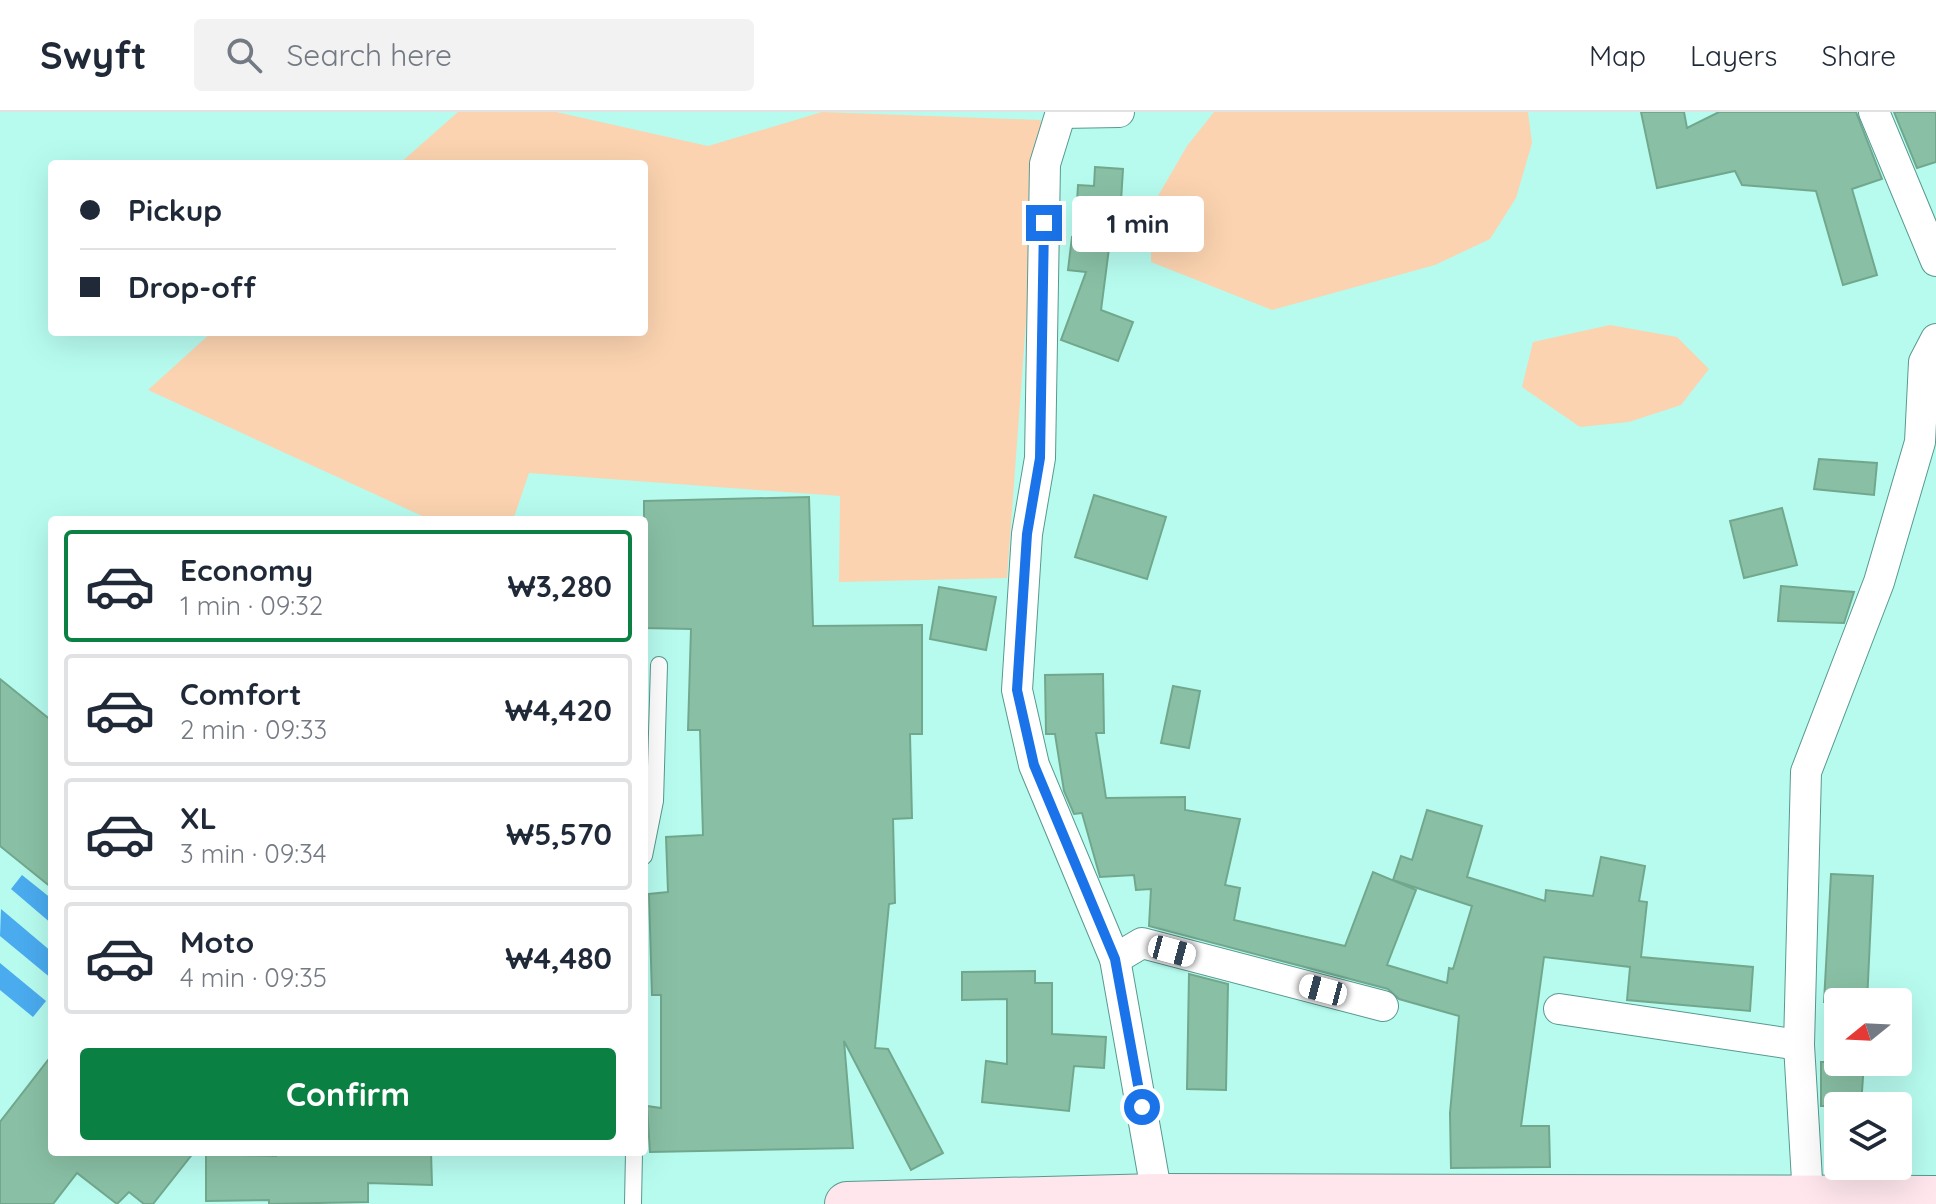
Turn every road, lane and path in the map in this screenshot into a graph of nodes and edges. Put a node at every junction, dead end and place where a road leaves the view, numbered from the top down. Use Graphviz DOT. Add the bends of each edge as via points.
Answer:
graph roads {
  1 [pos="1061,112"];
  2 [pos="1119,112"];
  3 [pos="1874,112"];
  4 [pos="1936,261"];
  5 [pos="1936,339"];
  6 [pos="659,665"];
  7 [pos="648,836"];
  8 [pos="1115,959"];
  9 [pos="1383,1006"];
  10 [pos="1559,1009"];
  11 [pos="1799,1045"];
  12 [pos="634,1156"];
  13 [pos="1157,1196"];
  14 [pos="1808,1197"];
  15 [pos="1936,1198"];
  16 [pos="633,1204"];
  17 [pos="847,1204"];
  1 -- 2 [label="street"];
  1 -- 8 [label="street" via="1045,164 1040,458 1027,534 1017,690 1034,765"];
  3 -- 4 [label="street"];
  5 -- 11 [label="street" via="1924,362 1920,442 1883,568 1806,772"];
  6 -- 7 [label="lane" via="655,801"];
  8 -- 9 [label="street" via="1142,943"];
  8 -- 13 [label="street"];
  10 -- 11 [label="street"];
  11 -- 14 [label="street"];
  12 -- 16 [label="lane"];
  13 -- 14 [label="main road"];
  13 -- 17 [label="main road"];
  14 -- 15 [label="main road"];
}
